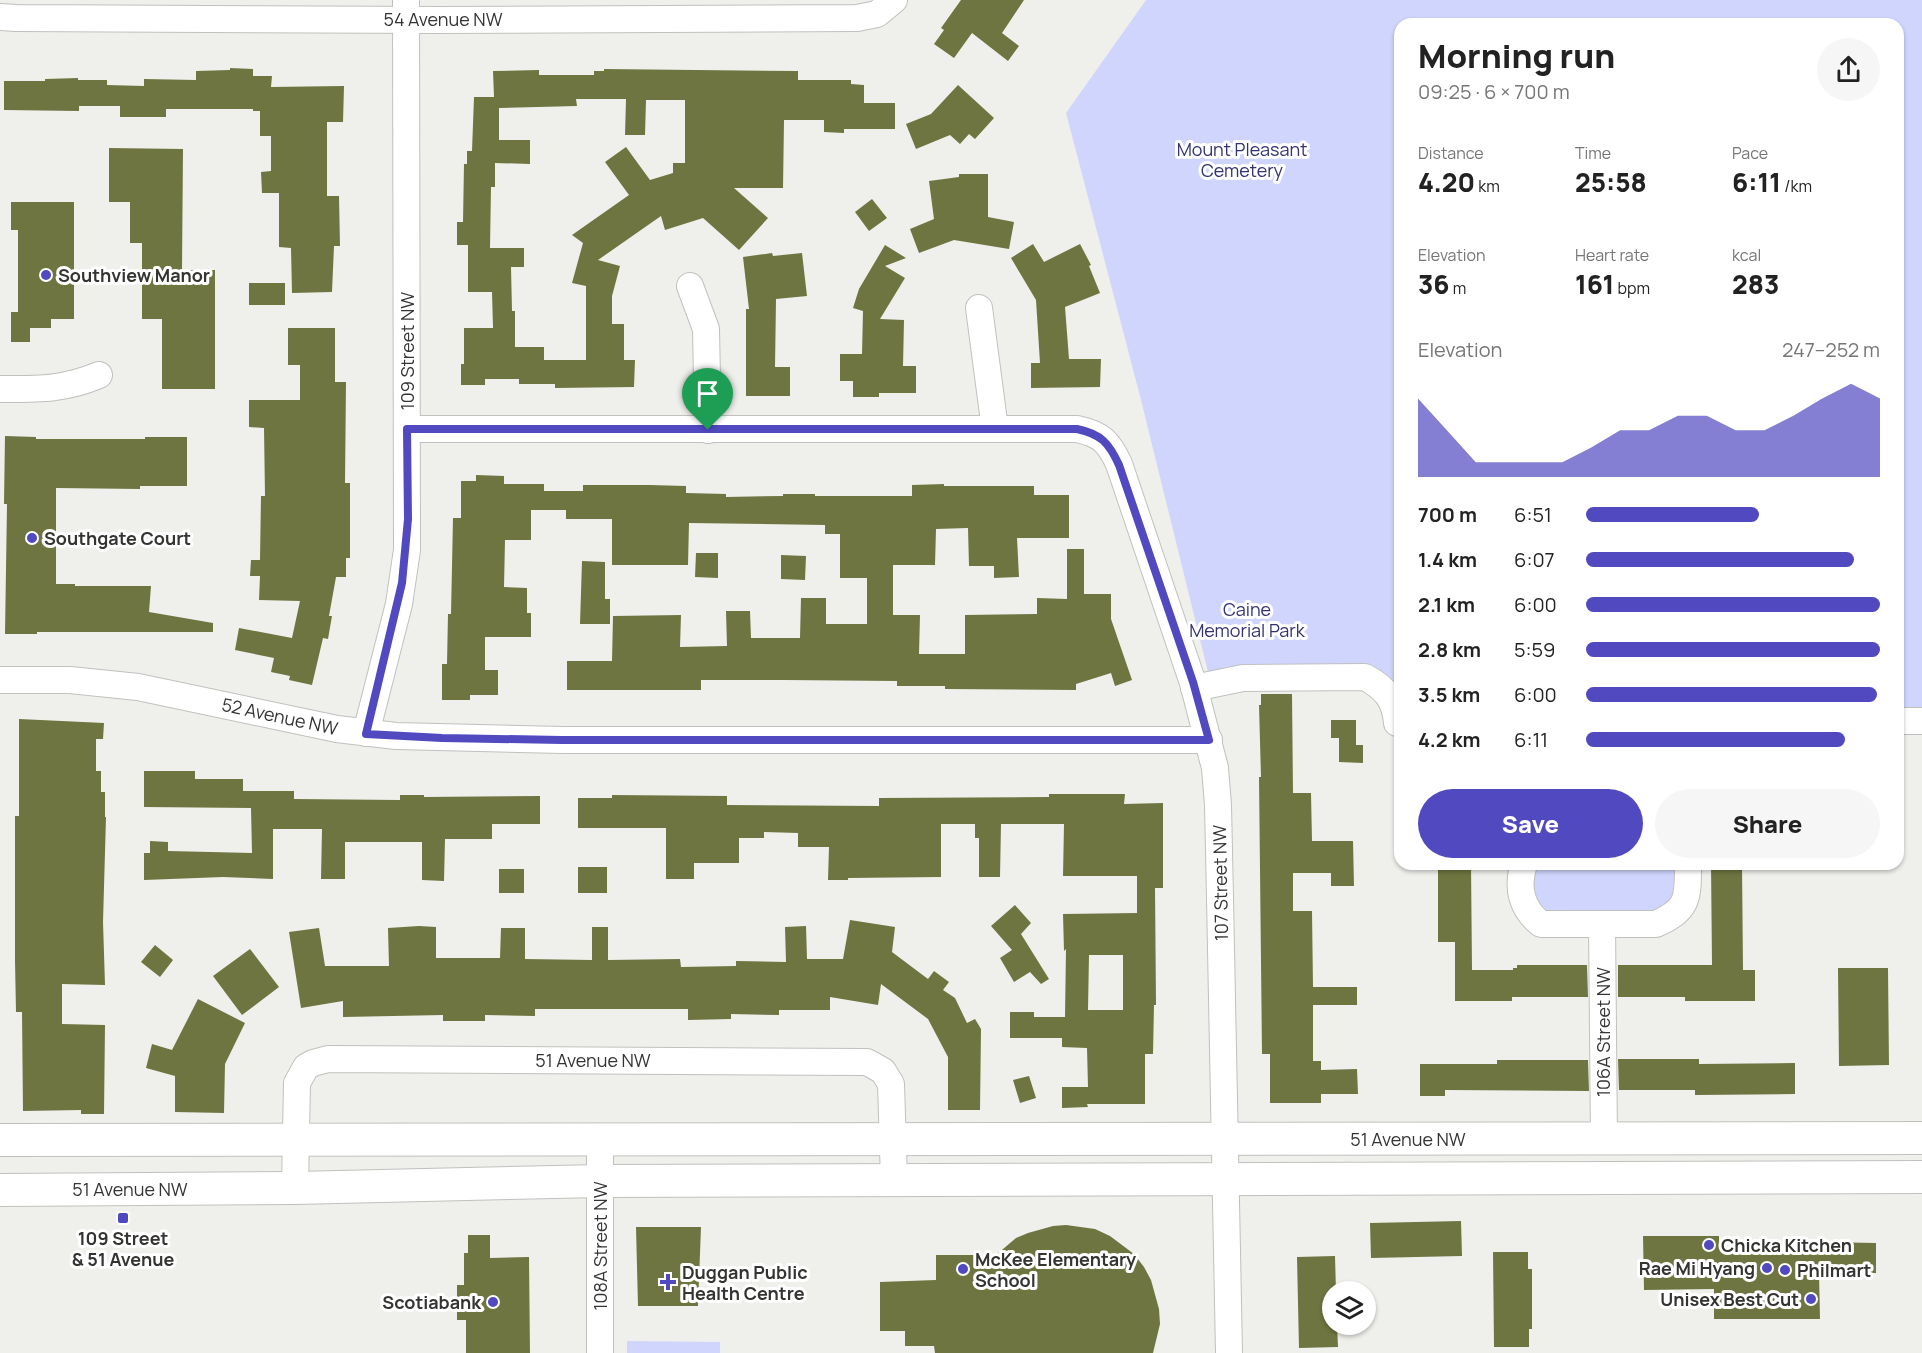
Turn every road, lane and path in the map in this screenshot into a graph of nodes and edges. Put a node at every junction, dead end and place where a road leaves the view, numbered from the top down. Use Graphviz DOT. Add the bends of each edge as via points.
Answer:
graph roads {
  1 [pos="889,5"];
  2 [pos="62,9"];
  3 [pos="406,10"];
  4 [pos="0,17"];
  5 [pos="690,286"];
  6 [pos="979,308"];
  7 [pos="99,375"];
  8 [pos="0,389"];
  9 [pos="407,429"];
  10 [pos="995,429"];
  11 [pos="708,430"];
  12 [pos="0,680"];
  13 [pos="1194,688"];
  14 [pos="1394,710"];
  15 [pos="1904,721"];
  16 [pos="1922,721"];
  17 [pos="366,734"];
  18 [pos="1209,740"];
  19 [pos="1522,870"];
  20 [pos="1688,870"];
  21 [pos="1602,924"];
  22 [pos="1922,1138"];
  23 [pos="295,1139"];
  24 [pos="600,1139"];
  25 [pos="893,1139"];
  26 [pos="1224,1139"];
  27 [pos="0,1140"];
  28 [pos="1604,1140"];
  29 [pos="1922,1178"];
  30 [pos="1225,1179"];
  31 [pos="894,1180"];
  32 [pos="600,1181"];
  33 [pos="295,1188"];
  34 [pos="0,1190"];
  35 [pos="600,1353"];
  36 [pos="1229,1353"];
  1 -- 3 [label="street, 54 Avenue NW" via="857,18"];
  2 -- 3 [label="street, 54 Avenue NW"];
  2 -- 4 [label="street, 54 Avenue NW"];
  3 -- 9 [label="street, 109 Street NW"];
  5 -- 11 [label="street" via="706,329"];
  6 -- 10 [label="street"];
  7 -- 8 [label="street" via="52,389"];
  9 -- 11 [label="street"];
  9 -- 17 [label="street, 109 Street NW" via="404,574"];
  10 -- 11 [label="street"];
  10 -- 13 [label="street, 107 Street NW" via="1077,429 1097,435 1109,446 1119,465"];
  12 -- 17 [label="street, 52 Avenue NW" via="70,680 138,687"];
  13 -- 14 [label="street" via="1243,678 1365,677 1388,694"];
  13 -- 18 [label="street, 107 Street NW"];
  15 -- 16 [label="street"];
  17 -- 18 [label="street, 52 Avenue NW" via="562,740"];
  18 -- 26 [label="street, 107 Street NW" via="1218,805"];
  19 -- 21 [label="street" via="1522,900 1529,914 1541,924"];
  20 -- 21 [label="street" via="1688,895 1670,918 1656,924"];
  21 -- 28 [label="street, 106A Street NW"];
  22 -- 28 [label="main road, 51 Avenue NW"];
  23 -- 24 [label="main road, 51 Avenue NW"];
  23 -- 25 [label="street, 51 Avenue NW" via="295,1094 300,1074 313,1063 328,1059 867,1062 883,1071 891,1084"];
  23 -- 27 [label="main road, 51 Avenue NW"];
  23 -- 33 [label="street, 51 Avenue NW"];
  24 -- 25 [label="main road, 51 Avenue NW"];
  24 -- 32 [label="street, 108A Street NW"];
  25 -- 26 [label="main road, 51 Avenue NW"];
  25 -- 31 [label="street, 51 Avenue NW"];
  26 -- 28 [label="main road, 51 Avenue NW"];
  26 -- 30 [label="street, 107 Street NW"];
  29 -- 30 [label="main road, 51 Avenue NW"];
  30 -- 31 [label="main road, 51 Avenue NW"];
  30 -- 36 [label="street, 107 Street NW"];
  31 -- 32 [label="main road, 51 Avenue NW"];
  32 -- 33 [label="main road, 51 Avenue NW"];
  32 -- 35 [label="street, 108A Street NW"];
  33 -- 34 [label="main road, 51 Avenue NW"];
}
